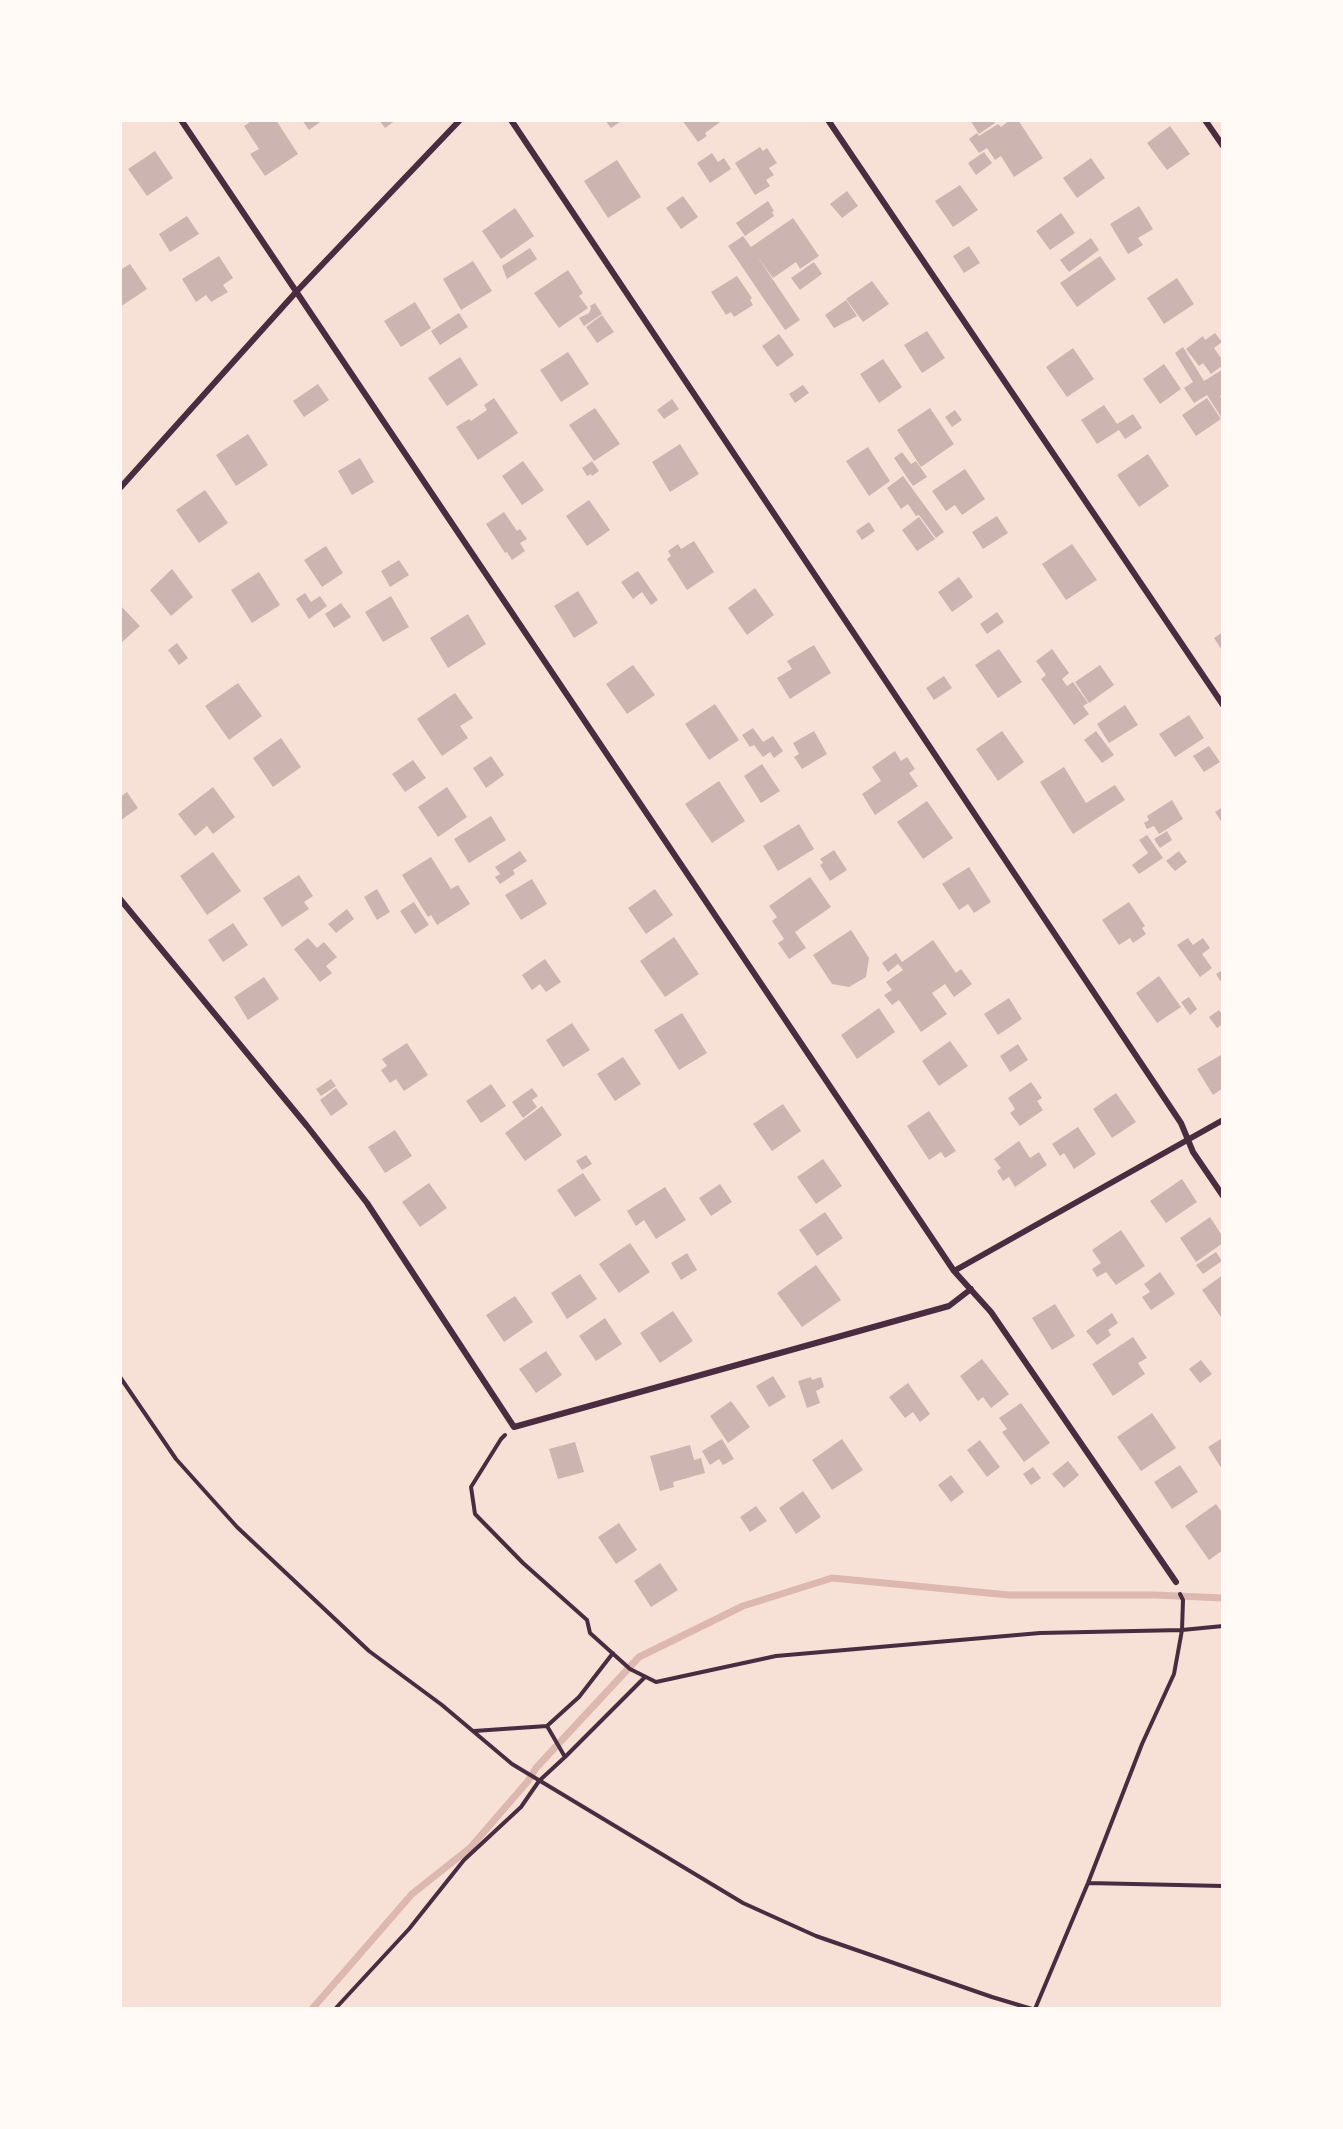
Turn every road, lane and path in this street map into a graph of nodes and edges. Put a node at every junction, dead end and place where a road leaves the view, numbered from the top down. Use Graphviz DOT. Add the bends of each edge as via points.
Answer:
graph roads {
  1 [pos="181,120"];
  2 [pos="460,120"];
  3 [pos="511,120"];
  4 [pos="828,120"];
  5 [pos="1205,120"];
  6 [pos="1223,146"];
  7 [pos="297,291"];
  8 [pos="120,488"];
  9 [pos="1223,705"];
  10 [pos="120,899"];
  11 [pos="1223,1120"];
  12 [pos="1188,1140"];
  13 [pos="1223,1196"];
  14 [pos="954,1271"];
  15 [pos="971,1289"];
  16 [pos="120,1377"];
  17 [pos="514,1427"];
  18 [pos="1176,1582"];
  19 [pos="1183,1600"];
  20 [pos="1223,1626"];
  21 [pos="1182,1630"];
  22 [pos="613,1653"];
  23 [pos="645,1677"];
  24 [pos="548,1726"];
  25 [pos="473,1731"];
  26 [pos="565,1757"];
  27 [pos="539,1781"];
  28 [pos="1088,1883"];
  29 [pos="1223,1886"];
  30 [pos="335,2009"];
  31 [pos="1034,2009"];
  1 -- 7 [label="street"];
  2 -- 7 [label="street"];
  3 -- 12 [label="street" via="1181,1123"];
  4 -- 9 [label="street"];
  5 -- 6 [label="street"];
  7 -- 8 [label="street"];
  7 -- 14 [label="street"];
  10 -- 17 [label="street" via="367,1203"];
  11 -- 12 [label="street"];
  12 -- 13 [label="street"];
  12 -- 14 [label="street"];
  14 -- 15 [label="street"];
  15 -- 17 [label="street" via="949,1306"];
  15 -- 18 [label="street" via="991,1312"];
  16 -- 25 [label="path" via="176,1459 237,1527 369,1651"];
  17 -- 22 [label="path" via="501,1439 471,1487 475,1514 587,1620 590,1633"];
  19 -- 21 [label="path"];
  20 -- 21 [label="path"];
  21 -- 23 [label="path" via="1040,1633 776,1656 656,1682"];
  21 -- 28 [label="path" via="1174,1674"];
  22 -- 23 [label="path"];
  22 -- 24 [label="path" via="579,1696"];
  23 -- 26 [label="path"];
  24 -- 25 [label="path"];
  24 -- 26 [label="path"];
  25 -- 27 [label="path"];
  26 -- 27 [label="path"];
  27 -- 30 [label="path" via="521,1807 464,1860 409,1929"];
  27 -- 31 [label="path" via="743,1903 816,1936"];
  28 -- 29 [label="path"];
  28 -- 31 [label="path"];
}
